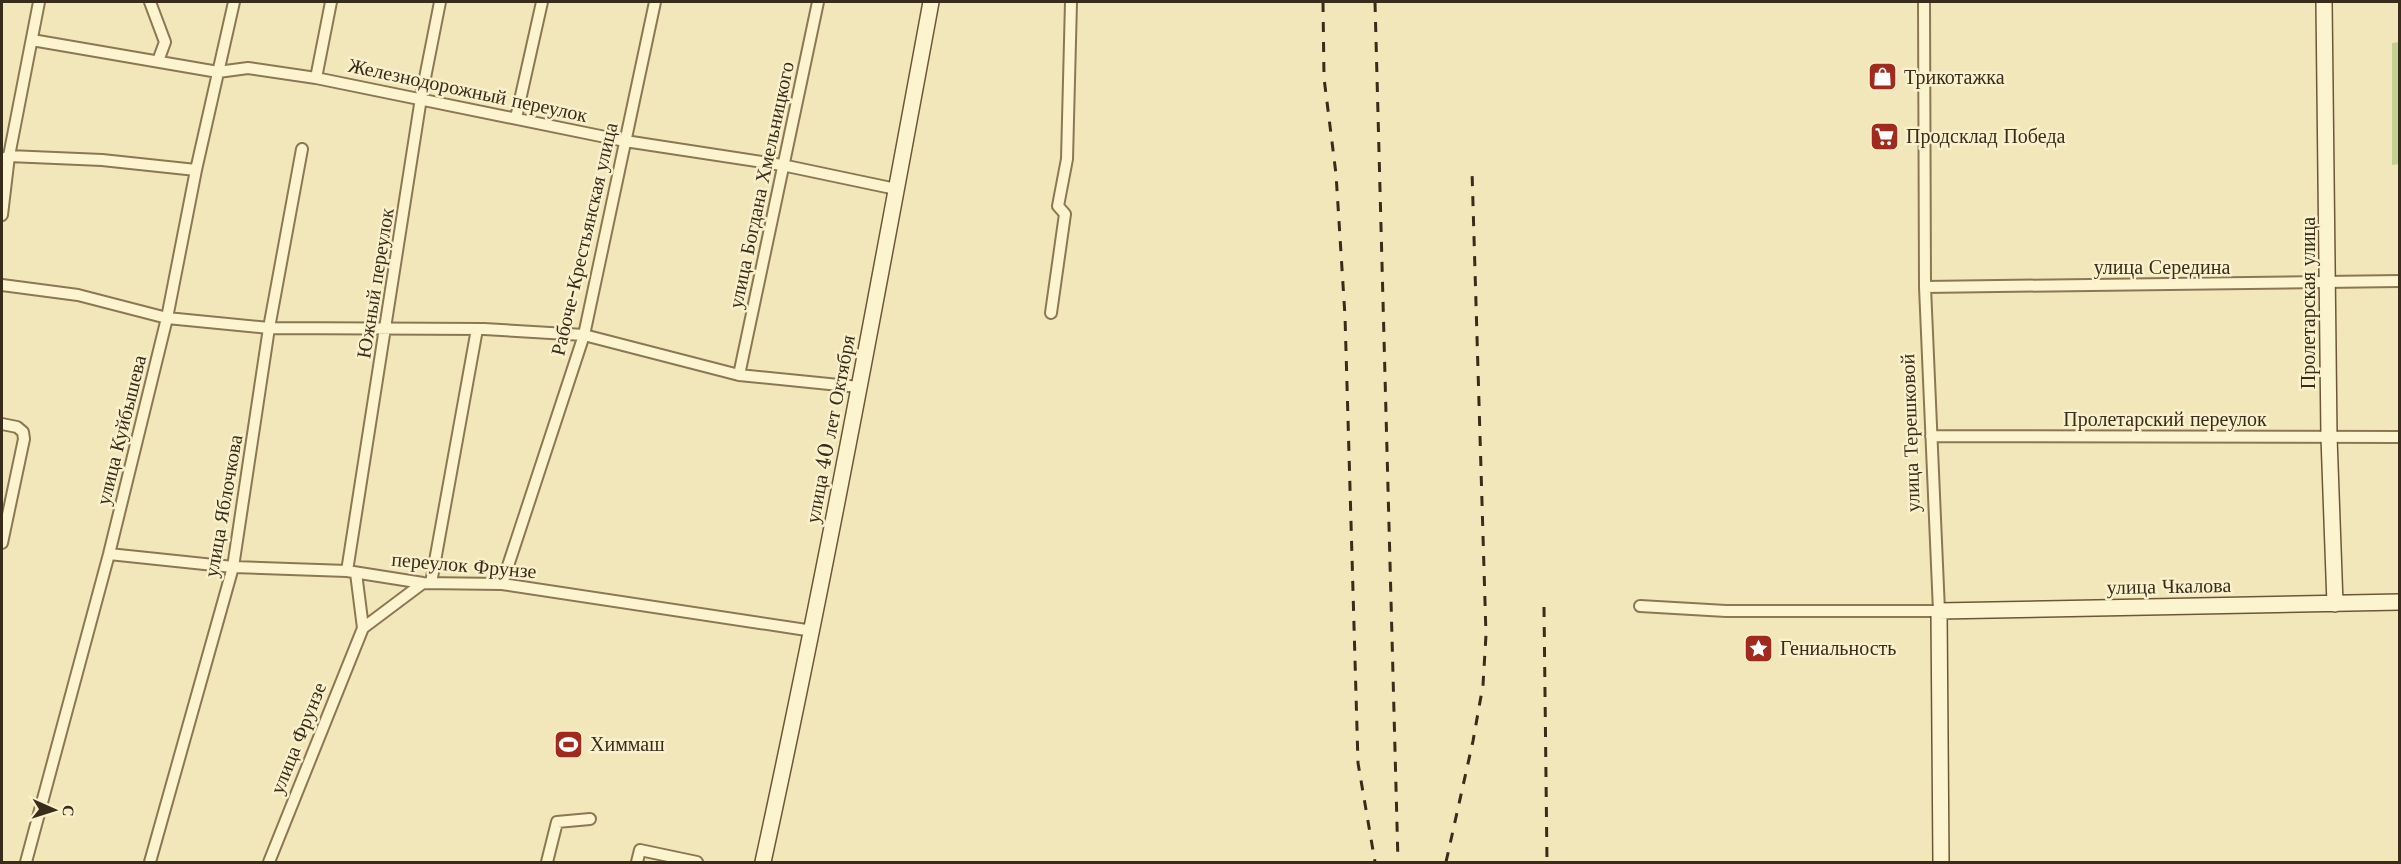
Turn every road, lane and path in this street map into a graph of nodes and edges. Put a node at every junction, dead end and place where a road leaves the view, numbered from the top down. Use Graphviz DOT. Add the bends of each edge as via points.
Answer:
graph roads {
  1 [pos="39,2"];
  2 [pos="150,2"];
  3 [pos="234,2"];
  4 [pos="331,2"];
  5 [pos="440,2"];
  6 [pos="542,2"];
  7 [pos="655,2"];
  8 [pos="818,2"];
  9 [pos="931,2"];
  10 [pos="1071,2"];
  11 [pos="1923,2"];
  12 [pos="2324,2"];
  13 [pos="32,40"];
  14 [pos="158,61"];
  15 [pos="218,72"];
  16 [pos="316,78"];
  17 [pos="421,98"];
  18 [pos="516,118"];
  19 [pos="625,141"];
  20 [pos="302,149"];
  21 [pos="5,158"];
  22 [pos="782,165"];
  23 [pos="196,170"];
  24 [pos="896,189"];
  25 [pos="2,215"];
  26 [pos="2400,281"];
  27 [pos="2329,283"];
  28 [pos="2,285"];
  29 [pos="1925,286"];
  30 [pos="1051,313"];
  31 [pos="167,318"];
  32 [pos="269,328"];
  33 [pos="477,328"];
  34 [pos="387,329"];
  35 [pos="584,335"];
  36 [pos="739,375"];
  37 [pos="859,387"];
  38 [pos="2,424"];
  39 [pos="1931,436"];
  40 [pos="2330,437"];
  41 [pos="2400,437"];
  42 [pos="2,543"];
  43 [pos="109,554"];
  44 [pos="233,567"];
  45 [pos="351,572"];
  46 [pos="427,583"];
  47 [pos="502,584"];
  48 [pos="2400,602"];
  49 [pos="2335,604"];
  50 [pos="1640,606"];
  51 [pos="1939,611"];
  52 [pos="363,628"];
  53 [pos="813,631"];
  54 [pos="590,819"];
  55 [pos="26,862"];
  56 [pos="150,862"];
  57 [pos="269,862"];
  58 [pos="547,862"];
  59 [pos="637,862"];
  60 [pos="698,862"];
  61 [pos="763,862"];
  62 [pos="1941,862"];
  1 -- 13 [label="street"];
  2 -- 14 [label="street" via="165,42"];
  3 -- 15 [label="street, улица Куйбышева"];
  4 -- 16 [label="street"];
  5 -- 17 [label="street, Южный переулок"];
  6 -- 18 [label="street"];
  7 -- 19 [label="street, Рабоче-Крестьянская улица"];
  8 -- 22 [label="street, улица Богдана Хмельницкого"];
  9 -- 24 [label="street, улица 40 лет Октября"];
  10 -- 30 [label="street" via="1067,159 1058,206 1065,214"];
  11 -- 29 [label="street, улица Терешковой"];
  12 -- 27 [label="street, Пролетарская улица"];
  13 -- 14 [label="street, Железнодорожный переулок"];
  13 -- 21 [label="street"];
  14 -- 15 [label="street, Железнодорожный переулок"];
  15 -- 16 [label="street, Железнодорожный переулок" via="248,68"];
  15 -- 23 [label="street, улица Куйбышева"];
  16 -- 17 [label="street, Железнодорожный переулок"];
  17 -- 18 [label="street, Железнодорожный переулок"];
  17 -- 34 [label="street, Южный переулок"];
  18 -- 19 [label="street, Железнодорожный переулок"];
  19 -- 22 [label="street, Железнодорожный переулок"];
  19 -- 35 [label="street, Рабоче-Крестьянская улица"];
  20 -- 32 [label="street, улица Яблочкова"];
  21 -- 23 [label="street" via="102,160"];
  21 -- 25 [label="street"];
  22 -- 24 [label="street, Железнодорожный переулок"];
  22 -- 36 [label="street, улица Богдана Хмельницкого"];
  23 -- 31 [label="street, улица Куйбышева"];
  24 -- 37 [label="street, улица 40 лет Октября"];
  26 -- 27 [label="street, улица Середина"];
  27 -- 29 [label="street, улица Середина"];
  27 -- 40 [label="street, Пролетарская улица"];
  28 -- 31 [label="street" via="78,295"];
  29 -- 39 [label="street, улица Терешковой"];
  31 -- 32 [label="street"];
  31 -- 43 [label="street, улица Куйбышева"];
  32 -- 34 [label="street"];
  32 -- 44 [label="street, улица Яблочкова"];
  33 -- 34 [label="street"];
  33 -- 35 [label="street"];
  33 -- 46 [label="street"];
  34 -- 45 [label="street, Южный переулок"];
  35 -- 36 [label="street"];
  35 -- 47 [label="street, Рабоче-Крестьянская улица"];
  36 -- 37 [label="street"];
  37 -- 53 [label="street, улица 40 лет Октября"];
  38 -- 42 [label="street" via="17,427 24,439"];
  39 -- 40 [label="street, Пролетарский переулок"];
  39 -- 51 [label="street, улица Терешковой"];
  40 -- 41 [label="street, Пролетарский переулок"];
  40 -- 49 [label="street, Пролетарская улица"];
  43 -- 44 [label="street, переулок Фрунзе"];
  43 -- 55 [label="street, улица Куйбышева"];
  44 -- 45 [label="street, переулок Фрунзе"];
  44 -- 56 [label="street, улица Яблочкова"];
  45 -- 46 [label="street, переулок Фрунзе"];
  45 -- 52 [label="street, улица Фрунзе"];
  46 -- 47 [label="street, переулок Фрунзе"];
  46 -- 52 [label="street"];
  47 -- 53 [label="street, переулок Фрунзе"];
  48 -- 49 [label="street, улица Чкалова"];
  49 -- 51 [label="street, улица Чкалова"];
  50 -- 51 [label="street" via="1726,611"];
  51 -- 62 [label="street, улица Терешковой"];
  52 -- 57 [label="street, улица Фрунзе"];
  53 -- 61 [label="street, улица 40 лет Октября"];
  54 -- 58 [label="street" via="557,822"];
  59 -- 60 [label="street" via="640,850"];
}
